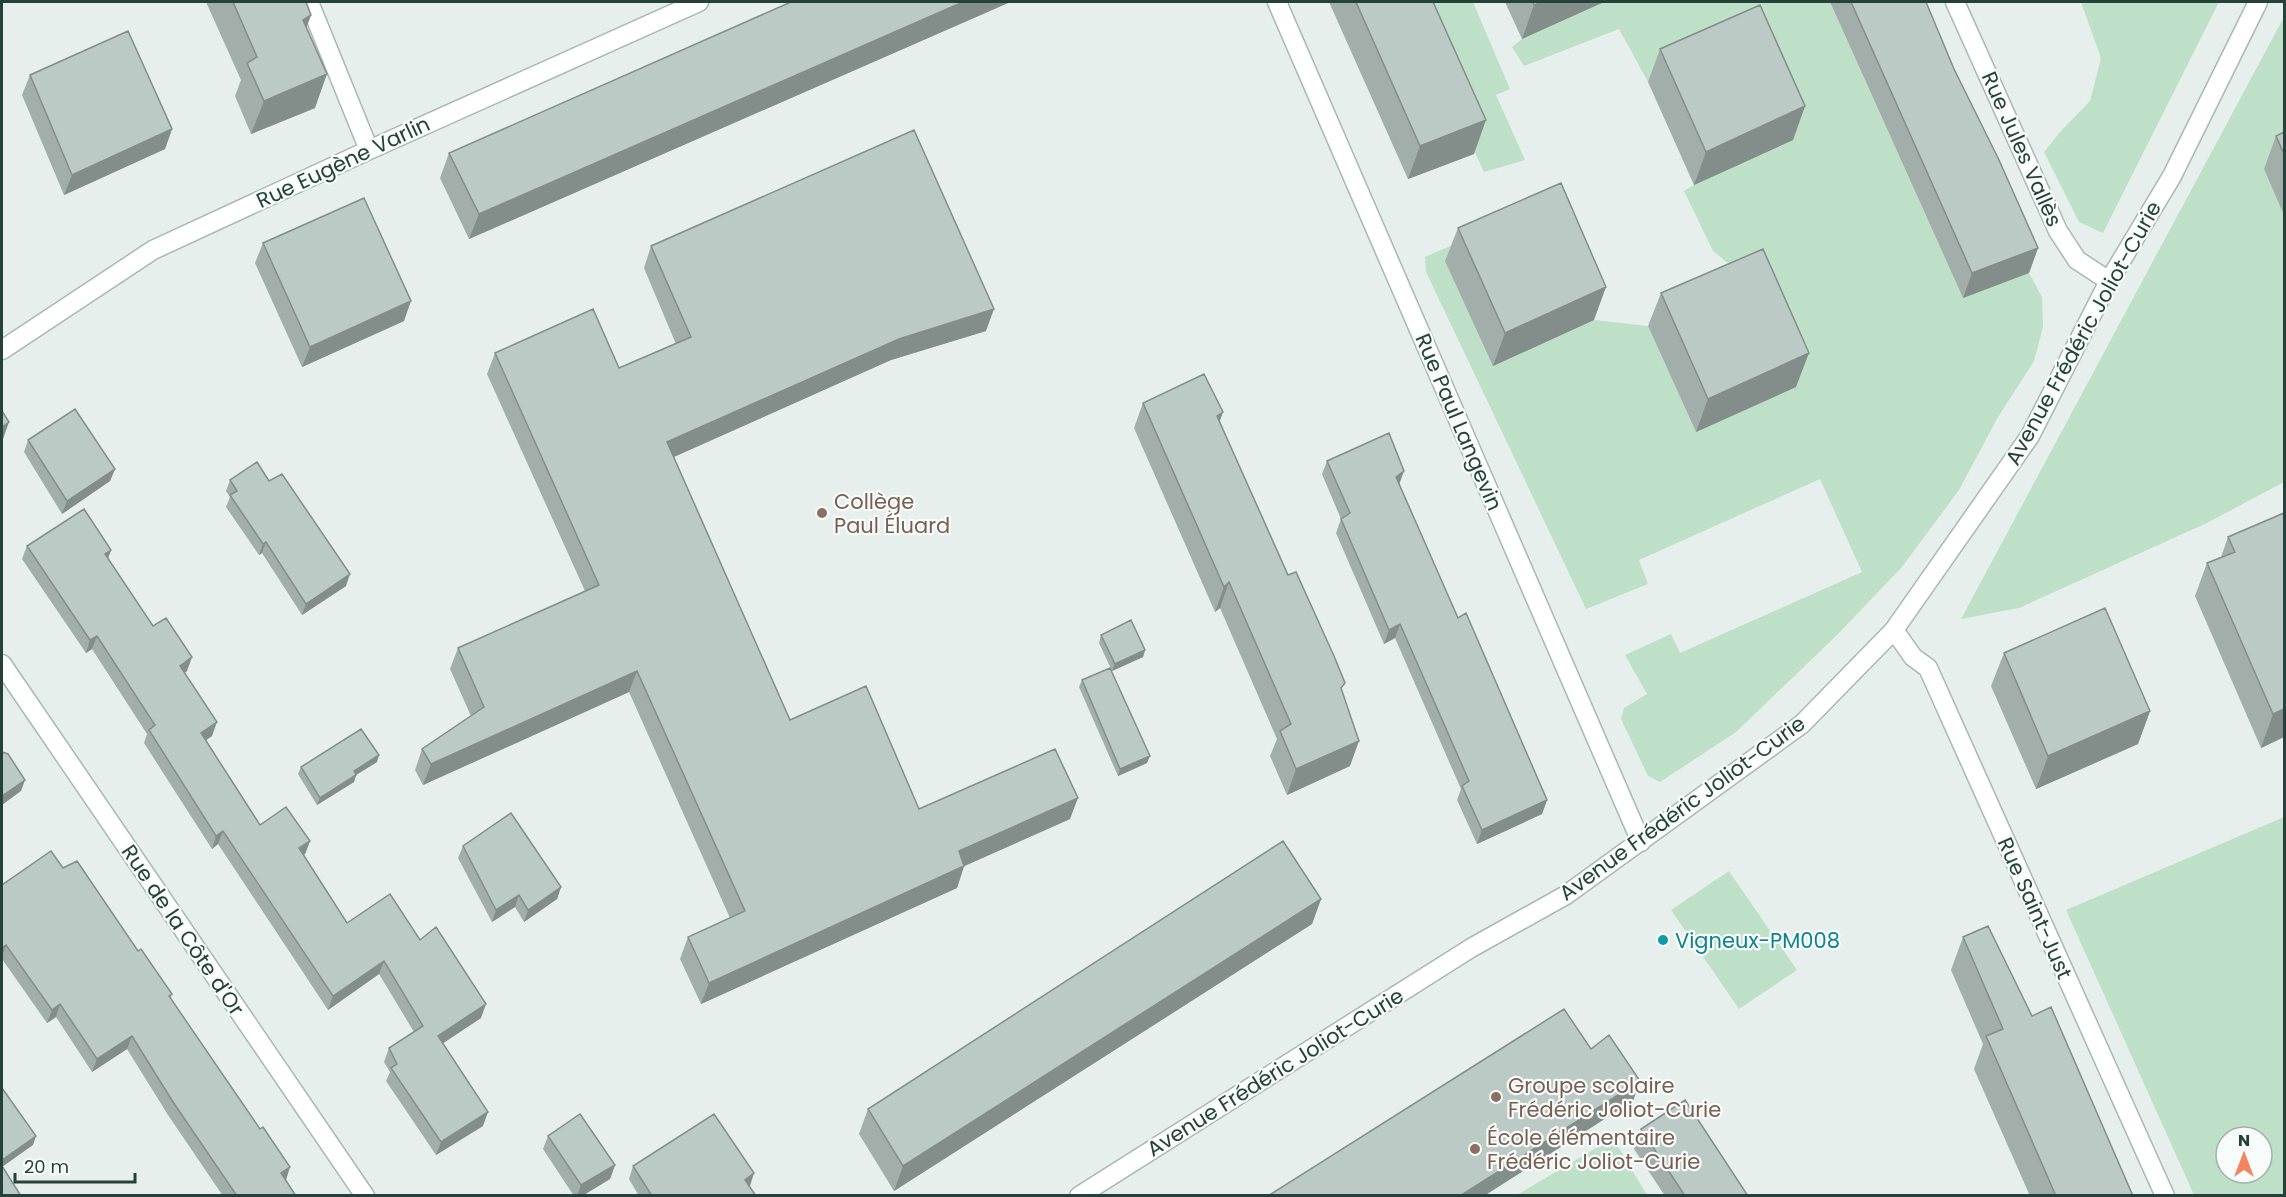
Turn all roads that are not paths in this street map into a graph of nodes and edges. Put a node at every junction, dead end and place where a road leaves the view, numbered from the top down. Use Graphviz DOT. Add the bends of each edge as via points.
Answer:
graph roads {
  1 [pos="309,2"];
  2 [pos="699,2"];
  3 [pos="1277,2"];
  4 [pos="1955,2"];
  5 [pos="2258,2"];
  6 [pos="369,150"];
  7 [pos="2109,281"];
  8 [pos="2,350"];
  9 [pos="1894,630"];
  10 [pos="2,664"];
  11 [pos="7,684"];
  12 [pos="1641,842"];
  13 [pos="365,1196"];
  14 [pos="1079,1196"];
  15 [pos="2165,1196"];
  1 -- 6 [label="street"];
  2 -- 6 [label="street, Rue Eugène Varlin"];
  3 -- 12 [label="street, Rue Paul Langevin"];
  4 -- 7 [label="street, Rue Jules Vallès" via="2058,231 2077,260"];
  5 -- 7 [label="street, Avenue Frédéric Joliot-Curie" via="2172,176"];
  6 -- 8 [label="street, Rue Eugène Varlin" via="153,250"];
  7 -- 9 [label="street, Avenue Frédéric Joliot-Curie" via="2031,436"];
  9 -- 12 [label="street, Avenue Frédéric Joliot-Curie" via="1802,724"];
  9 -- 15 [label="street, Rue Saint-Just" via="1913,657 1928,668"];
  10 -- 11 [label="street, Rue de la Côte d'Or"];
  11 -- 13 [label="street, Rue de la Côte d'Or"];
  12 -- 14 [label="street, Avenue Frédéric Joliot-Curie" via="1566,895 1471,948"];
}
